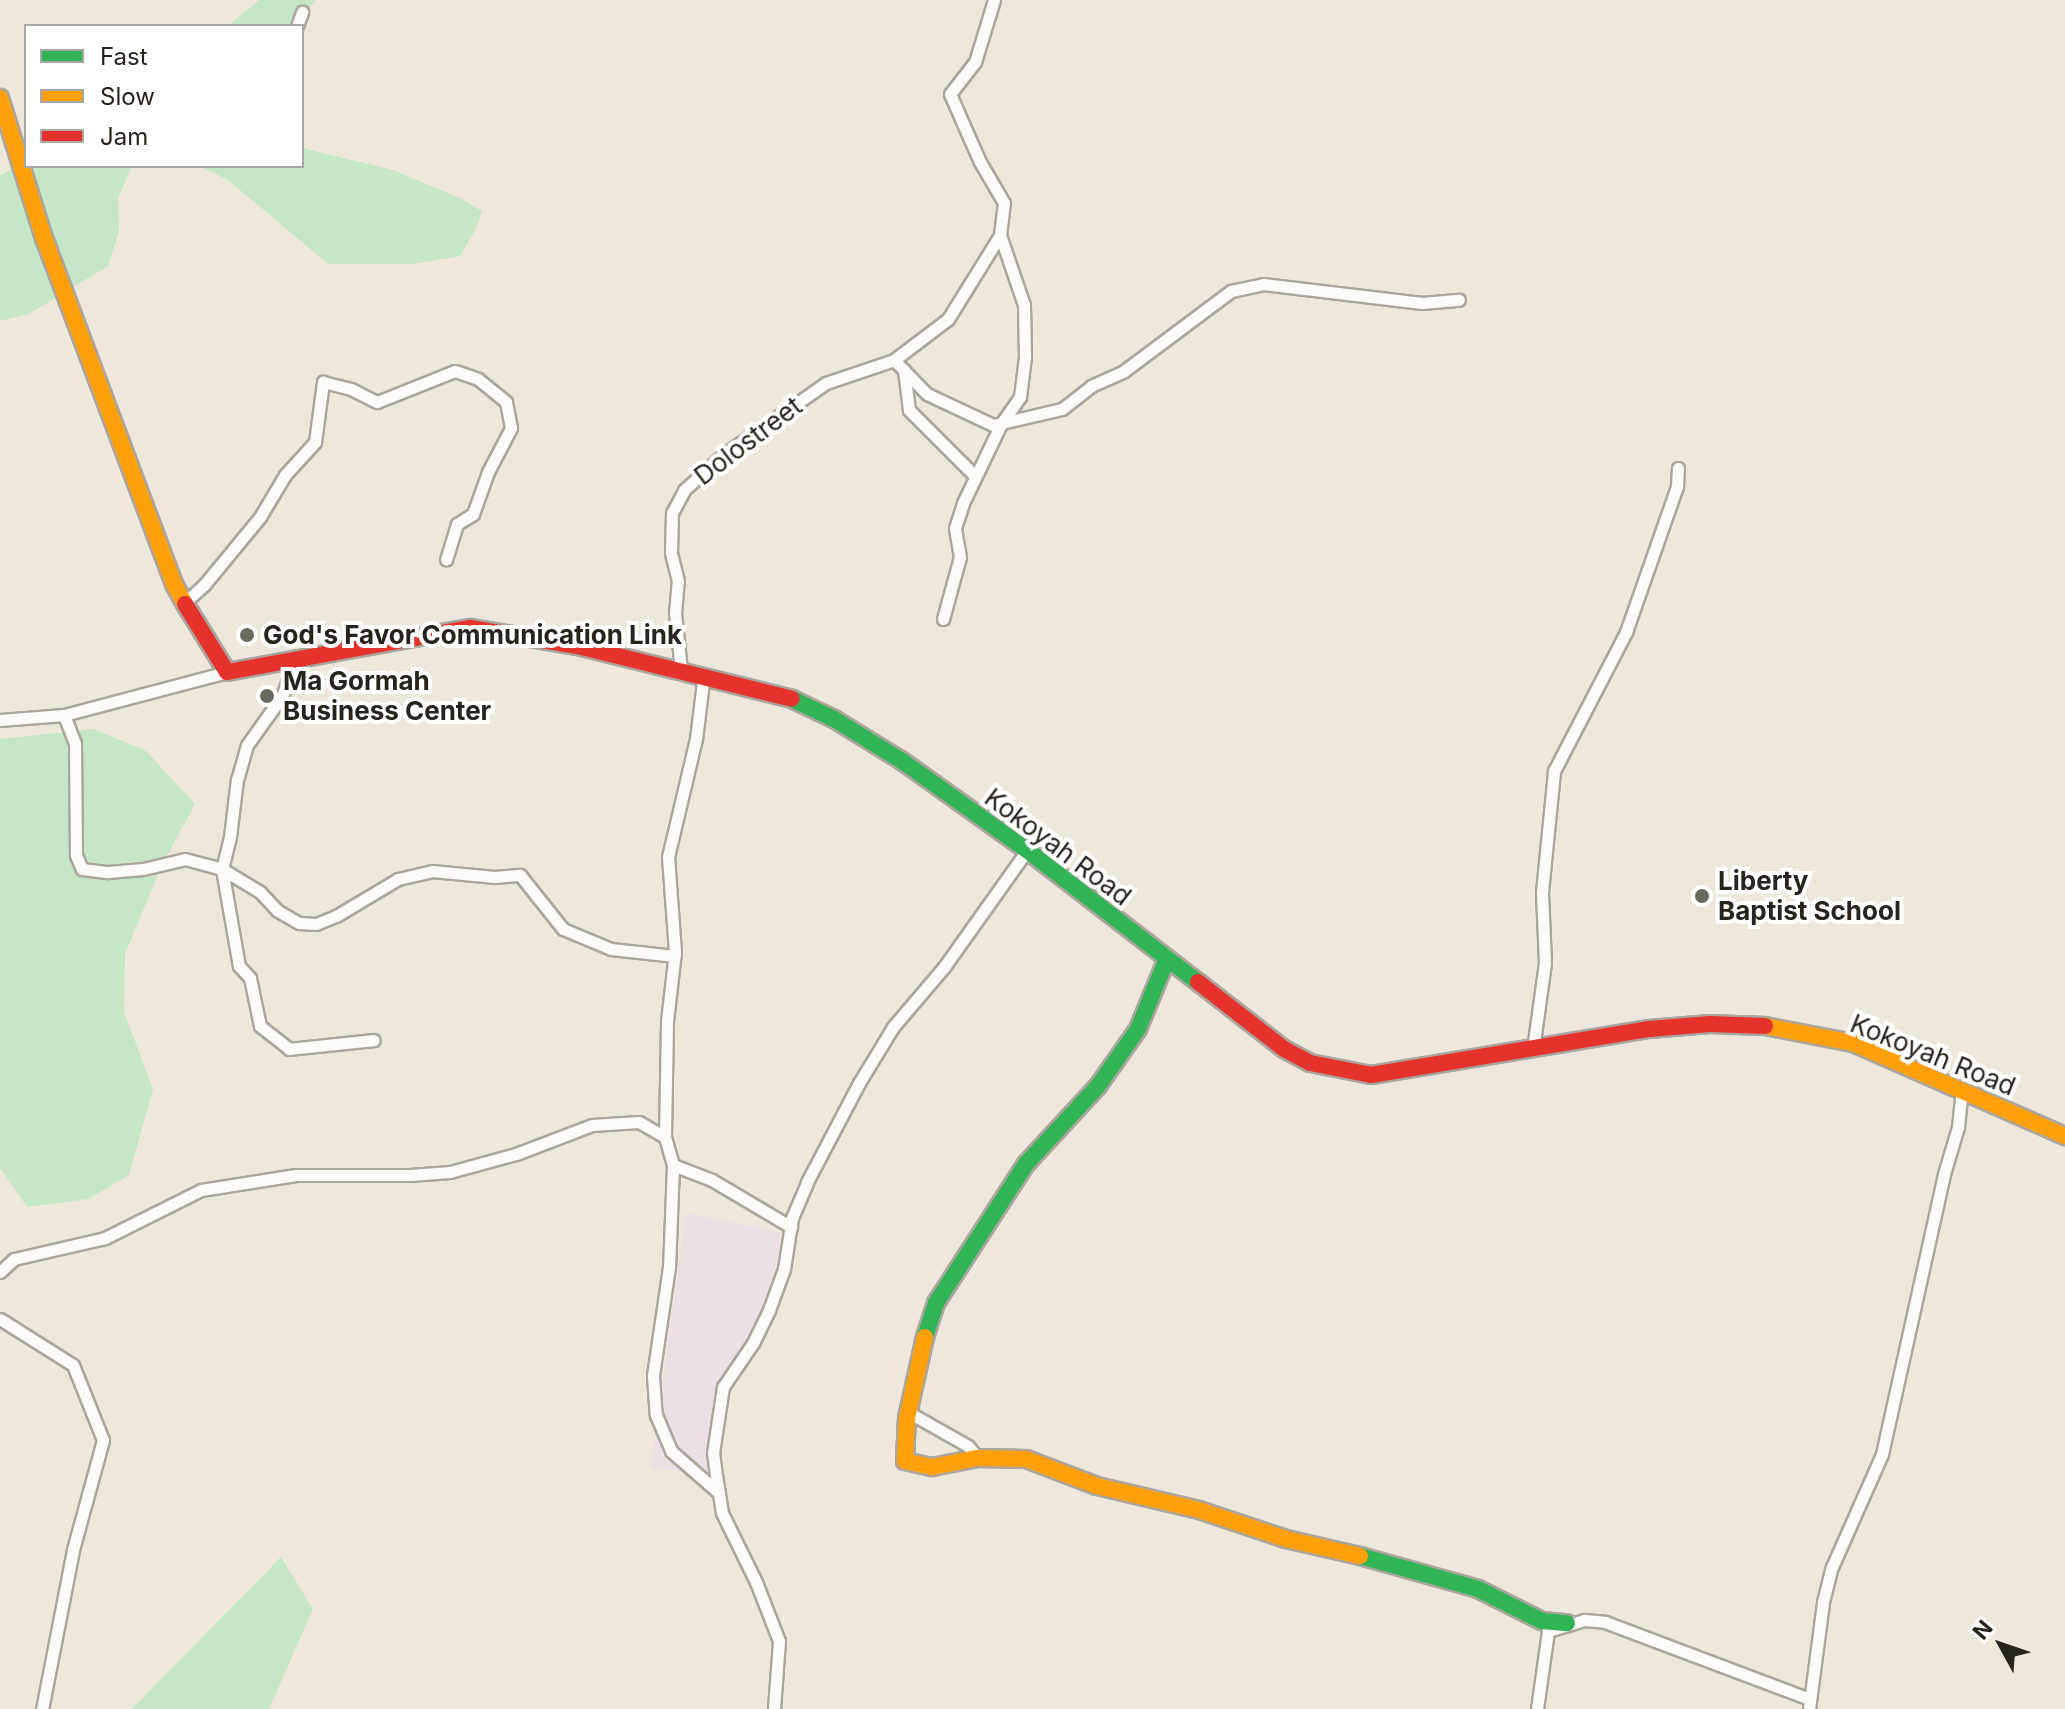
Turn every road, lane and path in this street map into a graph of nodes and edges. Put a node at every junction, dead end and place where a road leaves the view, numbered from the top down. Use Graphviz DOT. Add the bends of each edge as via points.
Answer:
graph roads {
  1 [pos="994,0"];
  2 [pos="302,12"];
  3 [pos="298,24"];
  4 [pos="0,98"];
  5 [pos="1000,235"];
  6 [pos="1459,300"];
  7 [pos="894,360"];
  8 [pos="904,370"];
  9 [pos="1001,424"];
  10 [pos="1678,468"];
  11 [pos="975,476"];
  12 [pos="446,559"];
  13 [pos="184,603"];
  14 [pos="943,619"];
  15 [pos="295,659"];
  16 [pos="681,670"];
  17 [pos="227,672"];
  18 [pos="704,674"];
  19 [pos="64,715"];
  20 [pos="0,720"];
  21 [pos="1027,850"];
  22 [pos="222,869"];
  23 [pos="675,956"];
  24 [pos="1166,961"];
  25 [pos="374,1040"];
  26 [pos="1533,1049"];
  27 [pos="1962,1091"];
  28 [pos="2065,1136"];
  29 [pos="665,1137"];
  30 [pos="673,1165"];
  31 [pos="791,1227"];
  32 [pos="0,1272"];
  33 [pos="0,1319"];
  34 [pos="908,1412"];
  35 [pos="978,1458"];
  36 [pos="719,1493"];
  37 [pos="1567,1623"];
  38 [pos="1809,1704"];
  39 [pos="42,1709"];
  40 [pos="774,1709"];
  41 [pos="1537,1709"];
  1 -- 5 [label="street" via="975,62 950,94 1004,203"];
  2 -- 3 [label="street"];
  4 -- 13 [label="main road" via="44,238"];
  5 -- 7 [label="street, Dolostreet" via="948,319"];
  5 -- 9 [label="street" via="1026,325 1020,397"];
  6 -- 9 [label="street" via="1422,303 1263,284 1231,291 1124,371 1091,386 1062,409"];
  7 -- 8 [label="street"];
  7 -- 16 [label="street, Dolostreet" via="826,383 723,455 684,490 672,513 671,540"];
  8 -- 9 [label="street" via="927,394"];
  8 -- 11 [label="street" via="909,410"];
  9 -- 11 [label="street"];
  10 -- 26 [label="street" via="1677,486 1626,632 1554,771 1542,892 1545,962"];
  11 -- 14 [label="street" via="955,528 960,557"];
  12 -- 13 [label="street" via="457,524 473,514 511,428 506,402 478,379 455,371 377,402 323,382 315,442 285,475 260,517"];
  13 -- 17 [label="main road"];
  15 -- 16 [label="main road, Kokoyah Road" via="470,628 512,632"];
  15 -- 17 [label="main road, Kokoyah Road"];
  15 -- 22 [label="street" via="282,696 247,745"];
  16 -- 18 [label="main road, Kokoyah Road"];
  17 -- 19 [label="street, Kokoyah Road"];
  18 -- 21 [label="main road, Kokoyah Road" via="780,693 834,719"];
  18 -- 23 [label="street" via="696,739 668,857"];
  19 -- 20 [label="street, Kokoyah Road"];
  19 -- 22 [label="street" via="75,743 76,855 82,869 143,869 185,859"];
  21 -- 24 [label="main road, Kokoyah Road"];
  21 -- 31 [label="street" via="944,967 893,1027 807,1182"];
  22 -- 23 [label="street" via="260,892 278,911 299,923 316,924 398,879 432,871 520,875 563,929 611,949"];
  22 -- 25 [label="street" via="239,966 250,978 260,1026 289,1049"];
  23 -- 29 [label="street" via="667,1021"];
  24 -- 26 [label="main road, Kokoyah Road" via="1284,1049 1324,1067 1371,1075"];
  24 -- 34 [label="main road" via="1138,1029 1098,1086 1026,1164 936,1303"];
  26 -- 27 [label="main road, Kokoyah Road" via="1649,1029 1777,1026 1853,1043"];
  27 -- 28 [label="main road, Kokoyah Road"];
  27 -- 38 [label="street" via="1882,1454 1826,1590"];
  29 -- 30 [label="street"];
  29 -- 32 [label="street" via="639,1122 592,1125 450,1172 296,1175 201,1190 105,1238 14,1259"];
  30 -- 31 [label="street" via="712,1180"];
  30 -- 36 [label="street" via="669,1267 653,1376 656,1415 671,1451"];
  31 -- 36 [label="street" via="769,1310 723,1387 713,1453"];
  33 -- 39 [label="street" via="73,1365 103,1440 73,1550"];
  34 -- 35 [label="street" via="968,1446"];
  34 -- 35 [label="main road" via="905,1461 932,1467"];
  35 -- 37 [label="main road" via="1026,1459 1097,1486 1478,1589 1542,1621"];
  36 -- 40 [label="street" via="722,1513 779,1641"];
  37 -- 38 [label="street" via="1605,1622"];
  37 -- 41 [label="street" via="1548,1631"];
}
